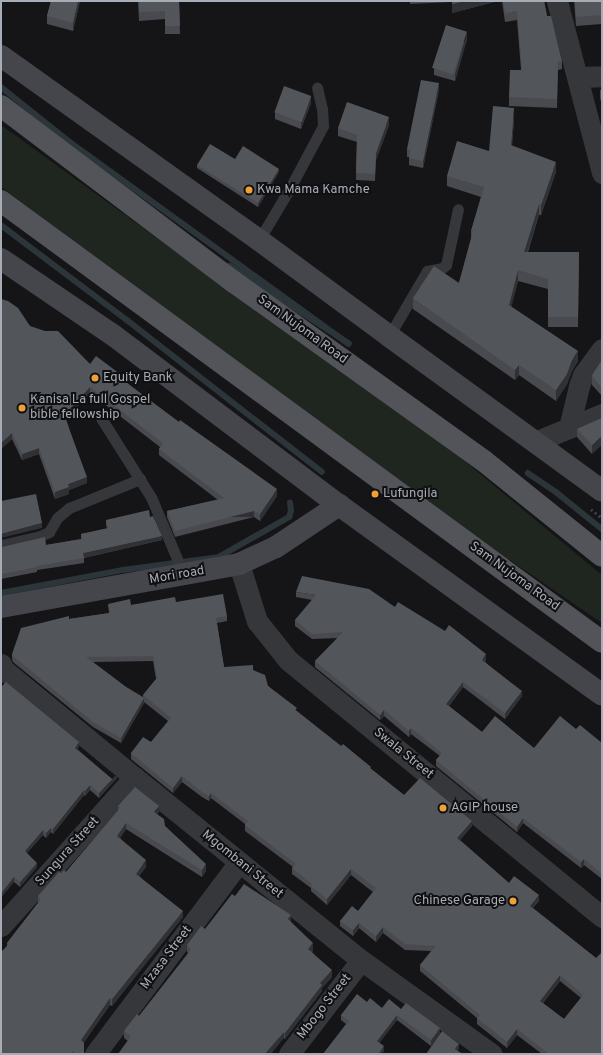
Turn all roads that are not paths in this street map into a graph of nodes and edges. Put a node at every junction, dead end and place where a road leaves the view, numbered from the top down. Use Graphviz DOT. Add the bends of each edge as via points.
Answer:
graph roads {
  1 [pos="558,1"];
  2 [pos="1,56"];
  3 [pos="602,76"];
  4 [pos="578,77"];
  5 [pos="317,88"];
  6 [pos="1,106"];
  7 [pos="602,173"];
  8 [pos="1,201"];
  9 [pos="458,209"];
  10 [pos="259,240"];
  11 [pos="1,259"];
  12 [pos="389,336"];
  13 [pos="602,349"];
  14 [pos="602,414"];
  15 [pos="101,418"];
  16 [pos="569,428"];
  17 [pos="535,442"];
  18 [pos="140,479"];
  19 [pos="602,491"];
  20 [pos="339,505"];
  21 [pos="1,545"];
  22 [pos="602,556"];
  23 [pos="239,564"];
  24 [pos="184,575"];
  25 [pos="1,607"];
  26 [pos="602,642"];
  27 [pos="2,668"];
  28 [pos="602,696"];
  29 [pos="134,778"];
  30 [pos="240,862"];
  31 [pos="602,917"];
  32 [pos="1,926"];
  33 [pos="361,960"];
  34 [pos="95,1054"];
  35 [pos="289,1054"];
  36 [pos="492,1054"];
  1 -- 4 [label="street"];
  2 -- 10 [label="street"];
  3 -- 4 [label="street"];
  4 -- 7 [label="street"];
  5 -- 10 [label="lane" via="323,126"];
  6 -- 22 [label="main road, Sam Nujoma Road" via="234,282 484,461"];
  8 -- 26 [label="main road, Sam Nujoma Road"];
  9 -- 12 [label="lane" via="446,265 427,271"];
  10 -- 12 [label="street"];
  11 -- 20 [label="street" via="113,335"];
  12 -- 17 [label="street"];
  13 -- 16 [label="street" via="579,386"];
  14 -- 16 [label="street"];
  15 -- 18 [label="lane"];
  16 -- 17 [label="street"];
  17 -- 19 [label="street"];
  18 -- 21 [label="lane" via="69,508 57,518 49,532"];
  18 -- 24 [label="lane" via="151,497"];
  20 -- 23 [label="street, Mori road" via="276,547"];
  20 -- 28 [label="street"];
  23 -- 24 [label="street, Mori road"];
  23 -- 31 [label="street, Swala Street" via="256,622 288,660"];
  24 -- 25 [label="street, Mori road"];
  27 -- 29 [label="street, Mgombani Street"];
  29 -- 30 [label="street, Mgombani Street"];
  29 -- 32 [label="street, Sungura Street"];
  30 -- 33 [label="street, Mgombani Street"];
  30 -- 34 [label="street, Mzasa Street"];
  33 -- 35 [label="street, Mbogo Street"];
  33 -- 36 [label="street, Mgombani Street"];
}
